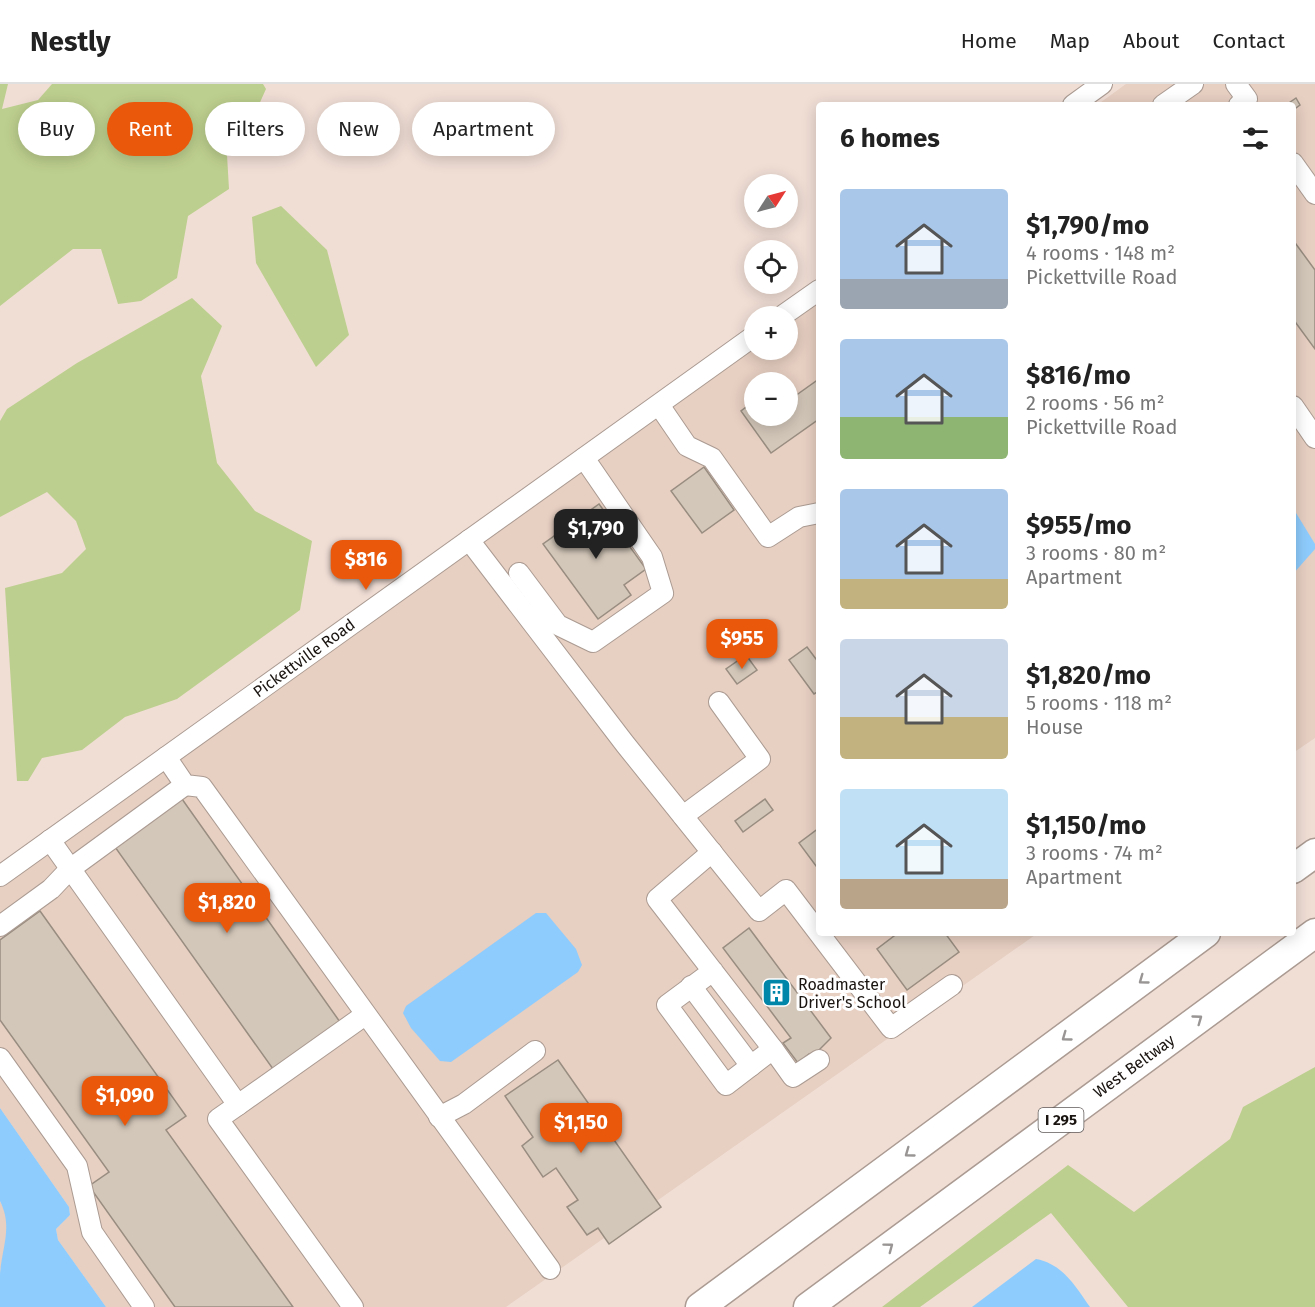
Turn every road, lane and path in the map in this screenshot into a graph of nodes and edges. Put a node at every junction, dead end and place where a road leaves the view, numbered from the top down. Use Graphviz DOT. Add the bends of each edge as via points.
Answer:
graph roads {
  1 [pos="1102,84"];
  2 [pos="1193,84"];
  3 [pos="1080,102"];
  4 [pos="1167,102"];
  5 [pos="1296,167"];
  6 [pos="1315,194"];
  7 [pos="816,292"];
  8 [pos="796,306"];
  9 [pos="744,343"];
  10 [pos="659,405"];
  11 [pos="1296,410"];
  12 [pos="1315,438"];
  13 [pos="584,458"];
  14 [pos="816,514"];
  15 [pos="469,540"];
  16 [pos="519,573"];
  17 [pos="719,702"];
  18 [pos="166,758"];
  19 [pos="185,785"];
  20 [pos="683,816"];
  21 [pos="50,840"];
  22 [pos="712,852"];
  23 [pos="1315,852"];
  24 [pos="1296,867"];
  25 [pos="70,869"];
  26 [pos="0,876"];
  27 [pos="0,926"];
  28 [pos="816,929"];
  29 [pos="1315,933"];
  30 [pos="821,936"];
  31 [pos="1202,936"];
  32 [pos="713,971"];
  33 [pos="952,985"];
  34 [pos="691,986"];
  35 [pos="365,1015"];
  36 [pos="773,1049"];
  37 [pos="535,1051"];
  38 [pos="0,1058"];
  39 [pos="819,1060"];
  40 [pos="751,1066"];
  41 [pos="238,1105"];
  42 [pos="439,1117"];
  43 [pos="787,1243"];
  44 [pos="864,1266"];
  45 [pos="550,1269"];
  46 [pos="144,1307"];
  47 [pos="353,1307"];
  48 [pos="680,1307"];
  49 [pos="700,1307"];
  50 [pos="808,1307"];
  51 [pos="824,1307"];
  1 -- 3 [label="street"];
  2 -- 4 [label="street"];
  5 -- 6 [label="street"];
  7 -- 8 [label="street"];
  9 -- 10 [label="street, Pickettville Road"];
  10 -- 13 [label="street, Pickettville Road"];
  10 -- 14 [label="street" via="687,446 712,458 768,537 799,517"];
  11 -- 12 [label="street"];
  13 -- 15 [label="street, Pickettville Road"];
  13 -- 16 [label="street" via="652,557 663,593 593,642 558,625"];
  15 -- 18 [label="street, Pickettville Road"];
  15 -- 20 [label="street"];
  17 -- 20 [label="street" via="760,759"];
  18 -- 19 [label="street"];
  18 -- 21 [label="street, Pickettville Road"];
  19 -- 25 [label="street"];
  19 -- 35 [label="street" via="202,788"];
  20 -- 22 [label="street"];
  21 -- 25 [label="street"];
  21 -- 26 [label="street, Pickettville Road"];
  22 -- 28 [label="street" via="759,911 786,890"];
  22 -- 32 [label="street" via="657,899"];
  23 -- 24 [label="highway"];
  25 -- 27 [label="street" via="51,889"];
  25 -- 41 [label="street"];
  44 -- 29 [label="highway, West Beltway / I 295, one-way"];
  30 -- 33 [label="street" via="891,1028"];
  31 -- 43 [label="highway, one-way"];
  32 -- 34 [label="street"];
  32 -- 36 [label="street"];
  34 -- 40 [label="street"];
  34 -- 40 [label="street" via="667,1005 726,1085"];
  35 -- 41 [label="street"];
  35 -- 42 [label="street"];
  36 -- 39 [label="street" via="793,1077"];
  36 -- 40 [label="street"];
  37 -- 42 [label="street" via="464,1104"];
  38 -- 46 [label="street" via="77,1166 92,1232"];
  41 -- 47 [label="street" via="218,1119"];
  42 -- 45 [label="street"];
  43 -- 48 [label="highway"];
  43 -- 49 [label="highway"];
  44 -- 50 [label="highway, West Beltway / I 295"];
  44 -- 51 [label="highway"];
}
